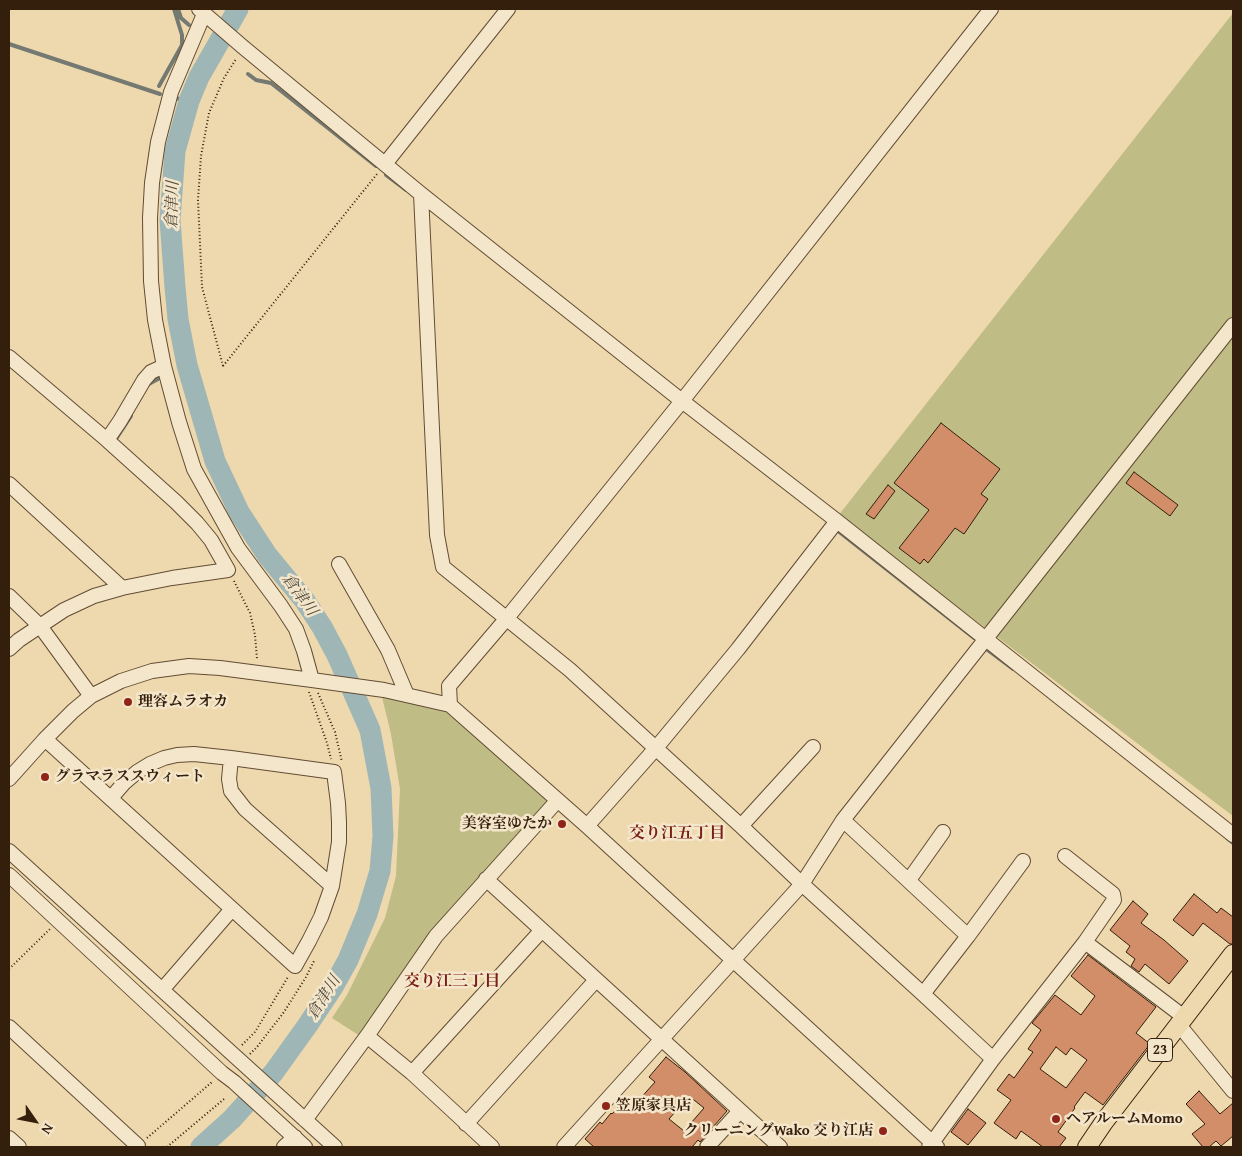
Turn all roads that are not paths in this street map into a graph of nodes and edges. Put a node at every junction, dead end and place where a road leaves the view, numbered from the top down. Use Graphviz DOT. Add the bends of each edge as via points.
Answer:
graph roads {
  1 [pos="508,9"];
  2 [pos="991,9"];
  3 [pos="204,14"];
  4 [pos="385,164"];
  5 [pos="421,194"];
  6 [pos="1233,325"];
  7 [pos="9,356"];
  8 [pos="164,366"];
  9 [pos="682,401"];
  10 [pos="107,440"];
  11 [pos="9,484"];
  12 [pos="837,521"];
  13 [pos="340,564"];
  14 [pos="122,588"];
  15 [pos="9,596"];
  16 [pos="507,618"];
  17 [pos="40,626"];
  18 [pos="985,638"];
  19 [pos="9,649"];
  20 [pos="313,680"];
  21 [pos="407,695"];
  22 [pos="91,696"];
  23 [pos="450,705"];
  24 [pos="45,739"];
  25 [pos="814,747"];
  26 [pos="656,748"];
  27 [pos="230,758"];
  28 [pos="9,779"];
  29 [pos="111,798"];
  30 [pos="557,801"];
  31 [pos="843,820"];
  32 [pos="587,826"];
  33 [pos="741,826"];
  34 [pos="944,832"];
  35 [pos="1233,835"];
  36 [pos="9,850"];
  37 [pos="1065,856"];
  38 [pos="1023,861"];
  39 [pos="9,875"];
  40 [pos="486,879"];
  41 [pos="909,880"];
  42 [pos="802,884"];
  43 [pos="332,886"];
  44 [pos="232,909"];
  45 [pos="542,930"];
  46 [pos="968,936"];
  47 [pos="1085,942"];
  48 [pos="1233,954"];
  49 [pos="733,960"];
  50 [pos="596,980"];
  51 [pos="162,990"];
  52 [pos="923,994"];
  53 [pos="1181,1021"];
  54 [pos="9,1027"];
  55 [pos="367,1036"];
  56 [pos="661,1038"];
  57 [pos="993,1059"];
  58 [pos="412,1073"];
  59 [pos="1233,1091"];
  60 [pos="740,1111"];
  61 [pos="306,1120"];
  62 [pos="466,1124"];
  63 [pos="9,1138"];
  64 [pos="295,1138"];
  65 [pos="137,1146"];
  66 [pos="932,1146"];
  67 [pos="19,1147"];
  68 [pos="284,1147"];
  69 [pos="305,1147"];
  70 [pos="336,1147"];
  71 [pos="492,1147"];
  72 [pos="564,1147"];
  73 [pos="708,1147"];
  74 [pos="780,1147"];
  75 [pos="1087,1147"];
  1 -- 4 [label="street"];
  2 -- 9 [label="street"];
  3 -- 4 [label="street"];
  3 -- 8 [label="street" via="170,92 152,183 152,282"];
  4 -- 5 [label="street"];
  5 -- 9 [label="street"];
  5 -- 16 [label="street" via="437,535 442,567"];
  6 -- 18 [label="street"];
  7 -- 10 [label="street"];
  8 -- 10 [label="street" via="144,380"];
  8 -- 20 [label="street" via="194,469 238,548 296,629"];
  9 -- 12 [label="street"];
  9 -- 16 [label="street"];
  10 -- 14 [label="street" via="197,523 228,570"];
  11 -- 14 [label="street"];
  12 -- 18 [label="street"];
  12 -- 26 [label="street"];
  13 -- 21 [label="street" via="388,650"];
  14 -- 17 [label="street" via="94,596"];
  15 -- 17 [label="street"];
  16 -- 23 [label="street" via="449,686"];
  16 -- 26 [label="street"];
  17 -- 19 [label="street"];
  17 -- 22 [label="street"];
  18 -- 31 [label="street"];
  18 -- 35 [label="street"];
  20 -- 21 [label="street"];
  20 -- 22 [label="street" via="189,666 135,675"];
  21 -- 23 [label="street"];
  22 -- 24 [label="street"];
  23 -- 30 [label="street"];
  24 -- 28 [label="street"];
  24 -- 29 [label="street"];
  25 -- 33 [label="street"];
  26 -- 32 [label="street"];
  26 -- 33 [label="street"];
  27 -- 29 [label="street" via="194,754 164,758 137,772"];
  27 -- 43 [label="street" via="232,791 245,809"];
  27 -- 43 [label="street" via="334,772 340,822"];
  29 -- 44 [label="street"];
  30 -- 32 [label="street"];
  30 -- 40 [label="street"];
  31 -- 41 [label="street"];
  31 -- 42 [label="street"];
  32 -- 49 [label="street"];
  33 -- 42 [label="street"];
  34 -- 41 [label="street"];
  36 -- 51 [label="street"];
  37 -- 47 [label="street" via="1113,894 1114,900"];
  38 -- 46 [label="street"];
  39 -- 64 [label="street"];
  40 -- 45 [label="street"];
  40 -- 55 [label="street" via="436,936"];
  41 -- 46 [label="street"];
  42 -- 49 [label="street"];
  42 -- 52 [label="street"];
  43 -- 44 [label="street" via="321,917 295,966"];
  44 -- 51 [label="street"];
  45 -- 50 [label="street"];
  45 -- 58 [label="street"];
  46 -- 52 [label="street"];
  47 -- 53 [label="street"];
  47 -- 57 [label="street"];
  48 -- 53 [label="main road, 23"];
  49 -- 56 [label="street"];
  49 -- 66 [label="street"];
  50 -- 56 [label="street"];
  50 -- 62 [label="street"];
  51 -- 61 [label="street"];
  52 -- 57 [label="street"];
  53 -- 59 [label="street"];
  53 -- 75 [label="main road, 23"];
  54 -- 65 [label="street"];
  55 -- 58 [label="street"];
  55 -- 61 [label="street"];
  56 -- 60 [label="street"];
  56 -- 72 [label="street"];
  57 -- 66 [label="street"];
  58 -- 62 [label="street"];
  60 -- 73 [label="street"];
  60 -- 74 [label="street"];
  61 -- 70 [label="street"];
  62 -- 71 [label="street"];
  63 -- 67 [label="street"];
  64 -- 68 [label="street"];
  64 -- 69 [label="street"];
}
